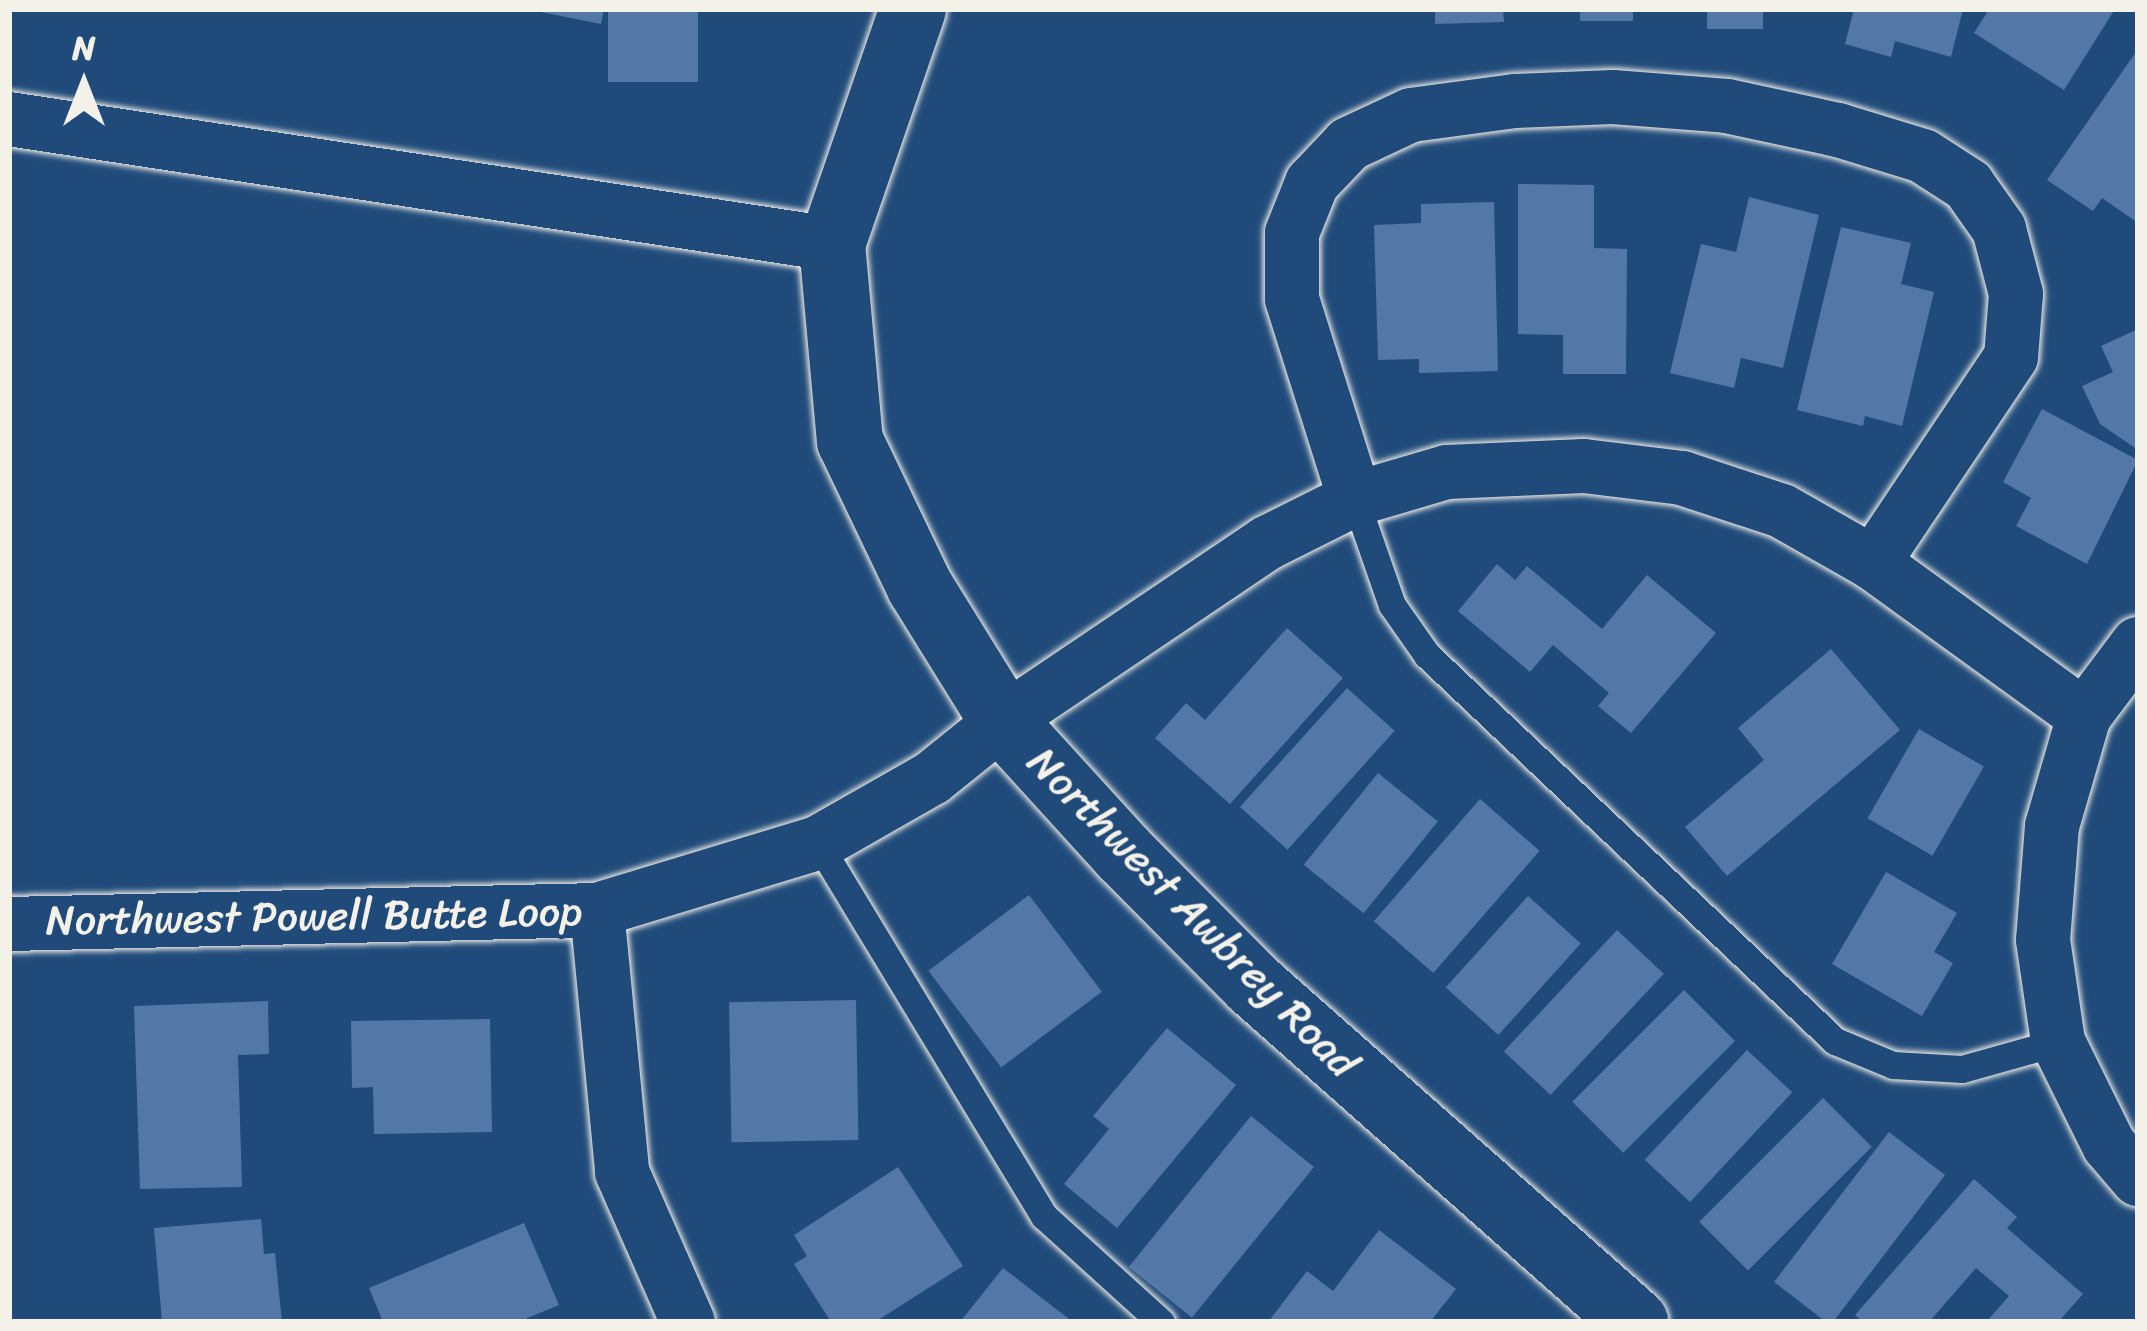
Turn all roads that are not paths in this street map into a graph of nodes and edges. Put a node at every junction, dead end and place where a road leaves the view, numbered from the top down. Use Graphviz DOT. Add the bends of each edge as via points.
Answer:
graph roads {
  1 [pos="913,9"];
  2 [pos="9,118"];
  3 [pos="832,244"];
  4 [pos="1355,500"];
  5 [pos="1873,563"];
  6 [pos="2138,644"];
  7 [pos="2084,716"];
  8 [pos="1004,721"];
  9 [pos="818,843"];
  10 [pos="597,910"];
  11 [pos="9,923"];
  12 [pos="2058,1042"];
  13 [pos="2138,1179"];
  14 [pos="688,1322"];
  15 [pos="1161,1322"];
  16 [pos="1635,1322"];
  1 -- 3 [label="street, Northwest Awbrey Road"];
  2 -- 3 [label="street"];
  3 -- 8 [label="street, Northwest Awbrey Road" via="850,441 920,587"];
  4 -- 5 [label="street, Northwest Powell Butte Loop" via="1448,472 1584,466 1682,478 1782,511"];
  4 -- 5 [label="street" via="1292,299 1292,233 1312,183 1336,157 1411,115 1494,104 1612,97 1727,106 1923,156 1968,184 1999,229 2016,294 2011,357"];
  4 -- 8 [label="street, Northwest Powell Butte Loop" via="1267,543"];
  4 -- 12 [label="lane" via="1392,605 1427,655 1835,1040 1893,1065 1962,1069"];
  5 -- 7 [label="street, Northwest Powell Butte Loop"];
  6 -- 7 [label="street"];
  7 -- 12 [label="street" via="2052,826 2043,940"];
  8 -- 9 [label="street, Northwest Powell Butte Loop" via="932,778"];
  8 -- 16 [label="street, Northwest Awbrey Road" via="1254,985"];
  9 -- 10 [label="street, Northwest Powell Butte Loop"];
  9 -- 15 [label="lane" via="1043,1216"];
  10 -- 11 [label="street, Northwest Powell Butte Loop"];
  10 -- 14 [label="street" via="622,1172"];
  12 -- 13 [label="street" via="2108,1144"];
}
